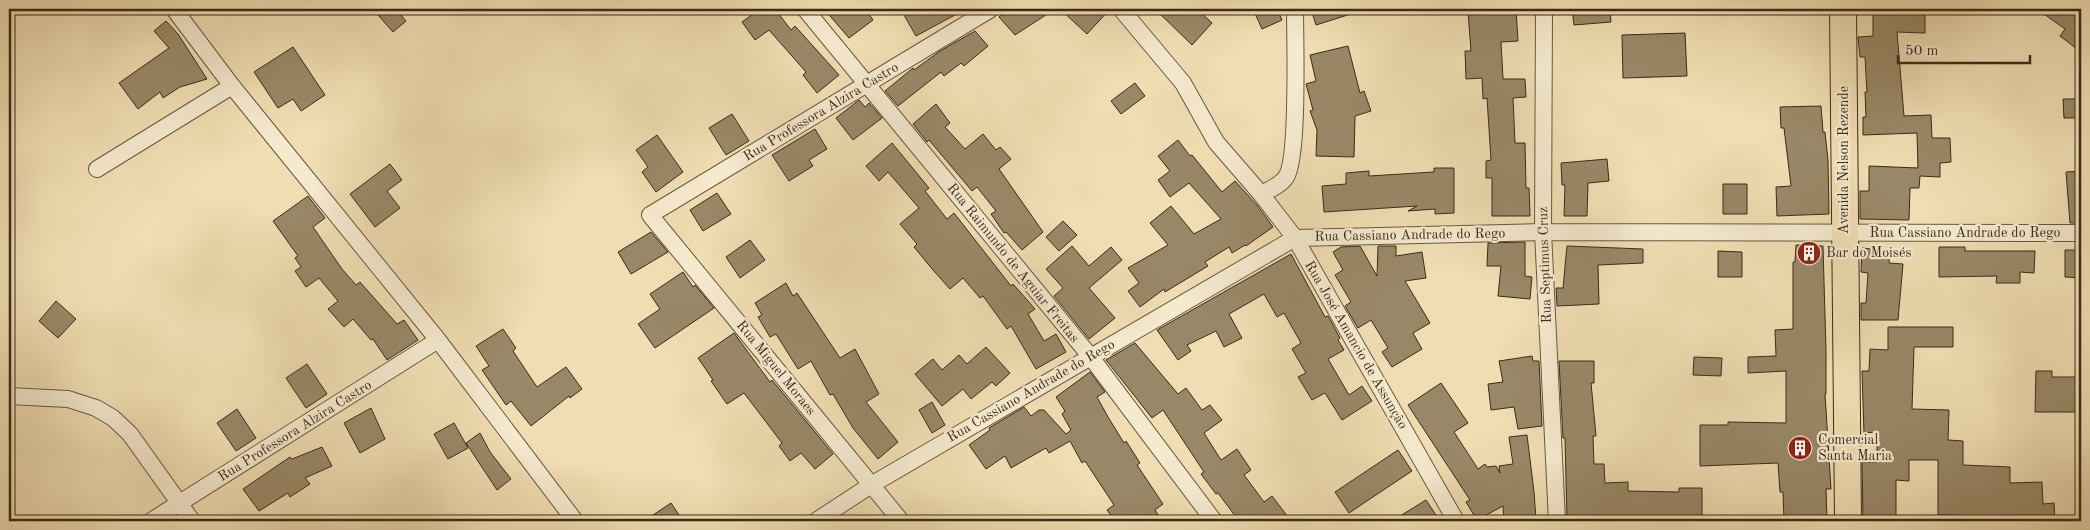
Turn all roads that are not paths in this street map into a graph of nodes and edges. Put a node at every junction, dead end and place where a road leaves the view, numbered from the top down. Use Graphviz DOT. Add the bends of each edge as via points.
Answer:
graph roads {
  1 [pos="174,9"];
  2 [pos="805,9"];
  3 [pos="991,9"];
  4 [pos="1122,9"];
  5 [pos="1295,9"];
  6 [pos="1544,9"];
  7 [pos="1843,9"];
  8 [pos="866,84"];
  9 [pos="232,86"];
  10 [pos="96,169"];
  11 [pos="1261,194"];
  12 [pos="650,215"];
  13 [pos="1543,232"];
  14 [pos="2081,233"];
  15 [pos="1844,234"];
  16 [pos="1295,238"];
  17 [pos="438,340"];
  18 [pos="1090,356"];
  19 [pos="9,396"];
  20 [pos="871,485"];
  21 [pos="179,504"];
  22 [pos="151,521"];
  23 [pos="192,521"];
  24 [pos="575,521"];
  25 [pos="816,521"];
  26 [pos="901,521"];
  27 [pos="1214,521"];
  28 [pos="1456,521"];
  29 [pos="1557,521"];
  30 [pos="1848,521"];
  1 -- 9 [label="street"];
  2 -- 8 [label="street, Rua Raimundo de Aguiar Freitas"];
  3 -- 8 [label="street, Rua Professora Alzira Castro"];
  4 -- 11 [label="street, Rua José Amancio de Assunção" via="1182,83 1216,142"];
  5 -- 11 [label="street" via="1291,166 1285,180"];
  6 -- 13 [label="street, Rua Septimus Cruz"];
  7 -- 15 [label="main road, Avenida Nelson Rezende"];
  8 -- 12 [label="street, Rua Professora Alzira Castro"];
  8 -- 18 [label="street, Rua Raimundo de Aguiar Freitas"];
  9 -- 10 [label="street"];
  9 -- 17 [label="street"];
  11 -- 16 [label="street, Rua José Amancio de Assunção"];
  12 -- 20 [label="street, Rua Miguel Moraes"];
  13 -- 15 [label="street, Rua Cassiano Andrade do Rego"];
  13 -- 16 [label="street, Rua Cassiano Andrade do Rego"];
  13 -- 29 [label="street, Rua Septimus Cruz"];
  14 -- 15 [label="street, Rua Cassiano Andrade do Rego"];
  15 -- 30 [label="main road, Avenida Nelson Rezende"];
  16 -- 18 [label="street, Rua Cassiano Andrade do Rego"];
  16 -- 28 [label="street, Rua José Amancio de Assunção"];
  17 -- 21 [label="street, Rua Professora Alzira Castro"];
  17 -- 24 [label="street"];
  18 -- 20 [label="street, Rua Cassiano Andrade do Rego"];
  18 -- 27 [label="street, Rua Raimundo de Aguiar Freitas"];
  19 -- 21 [label="street" via="68,399 96,408 113,418 130,434"];
  20 -- 25 [label="street, Rua Cassiano Andrade do Rego"];
  20 -- 26 [label="street, Rua Miguel Moraes"];
  21 -- 22 [label="street, Rua Professora Alzira Castro"];
  21 -- 23 [label="street"];
}
